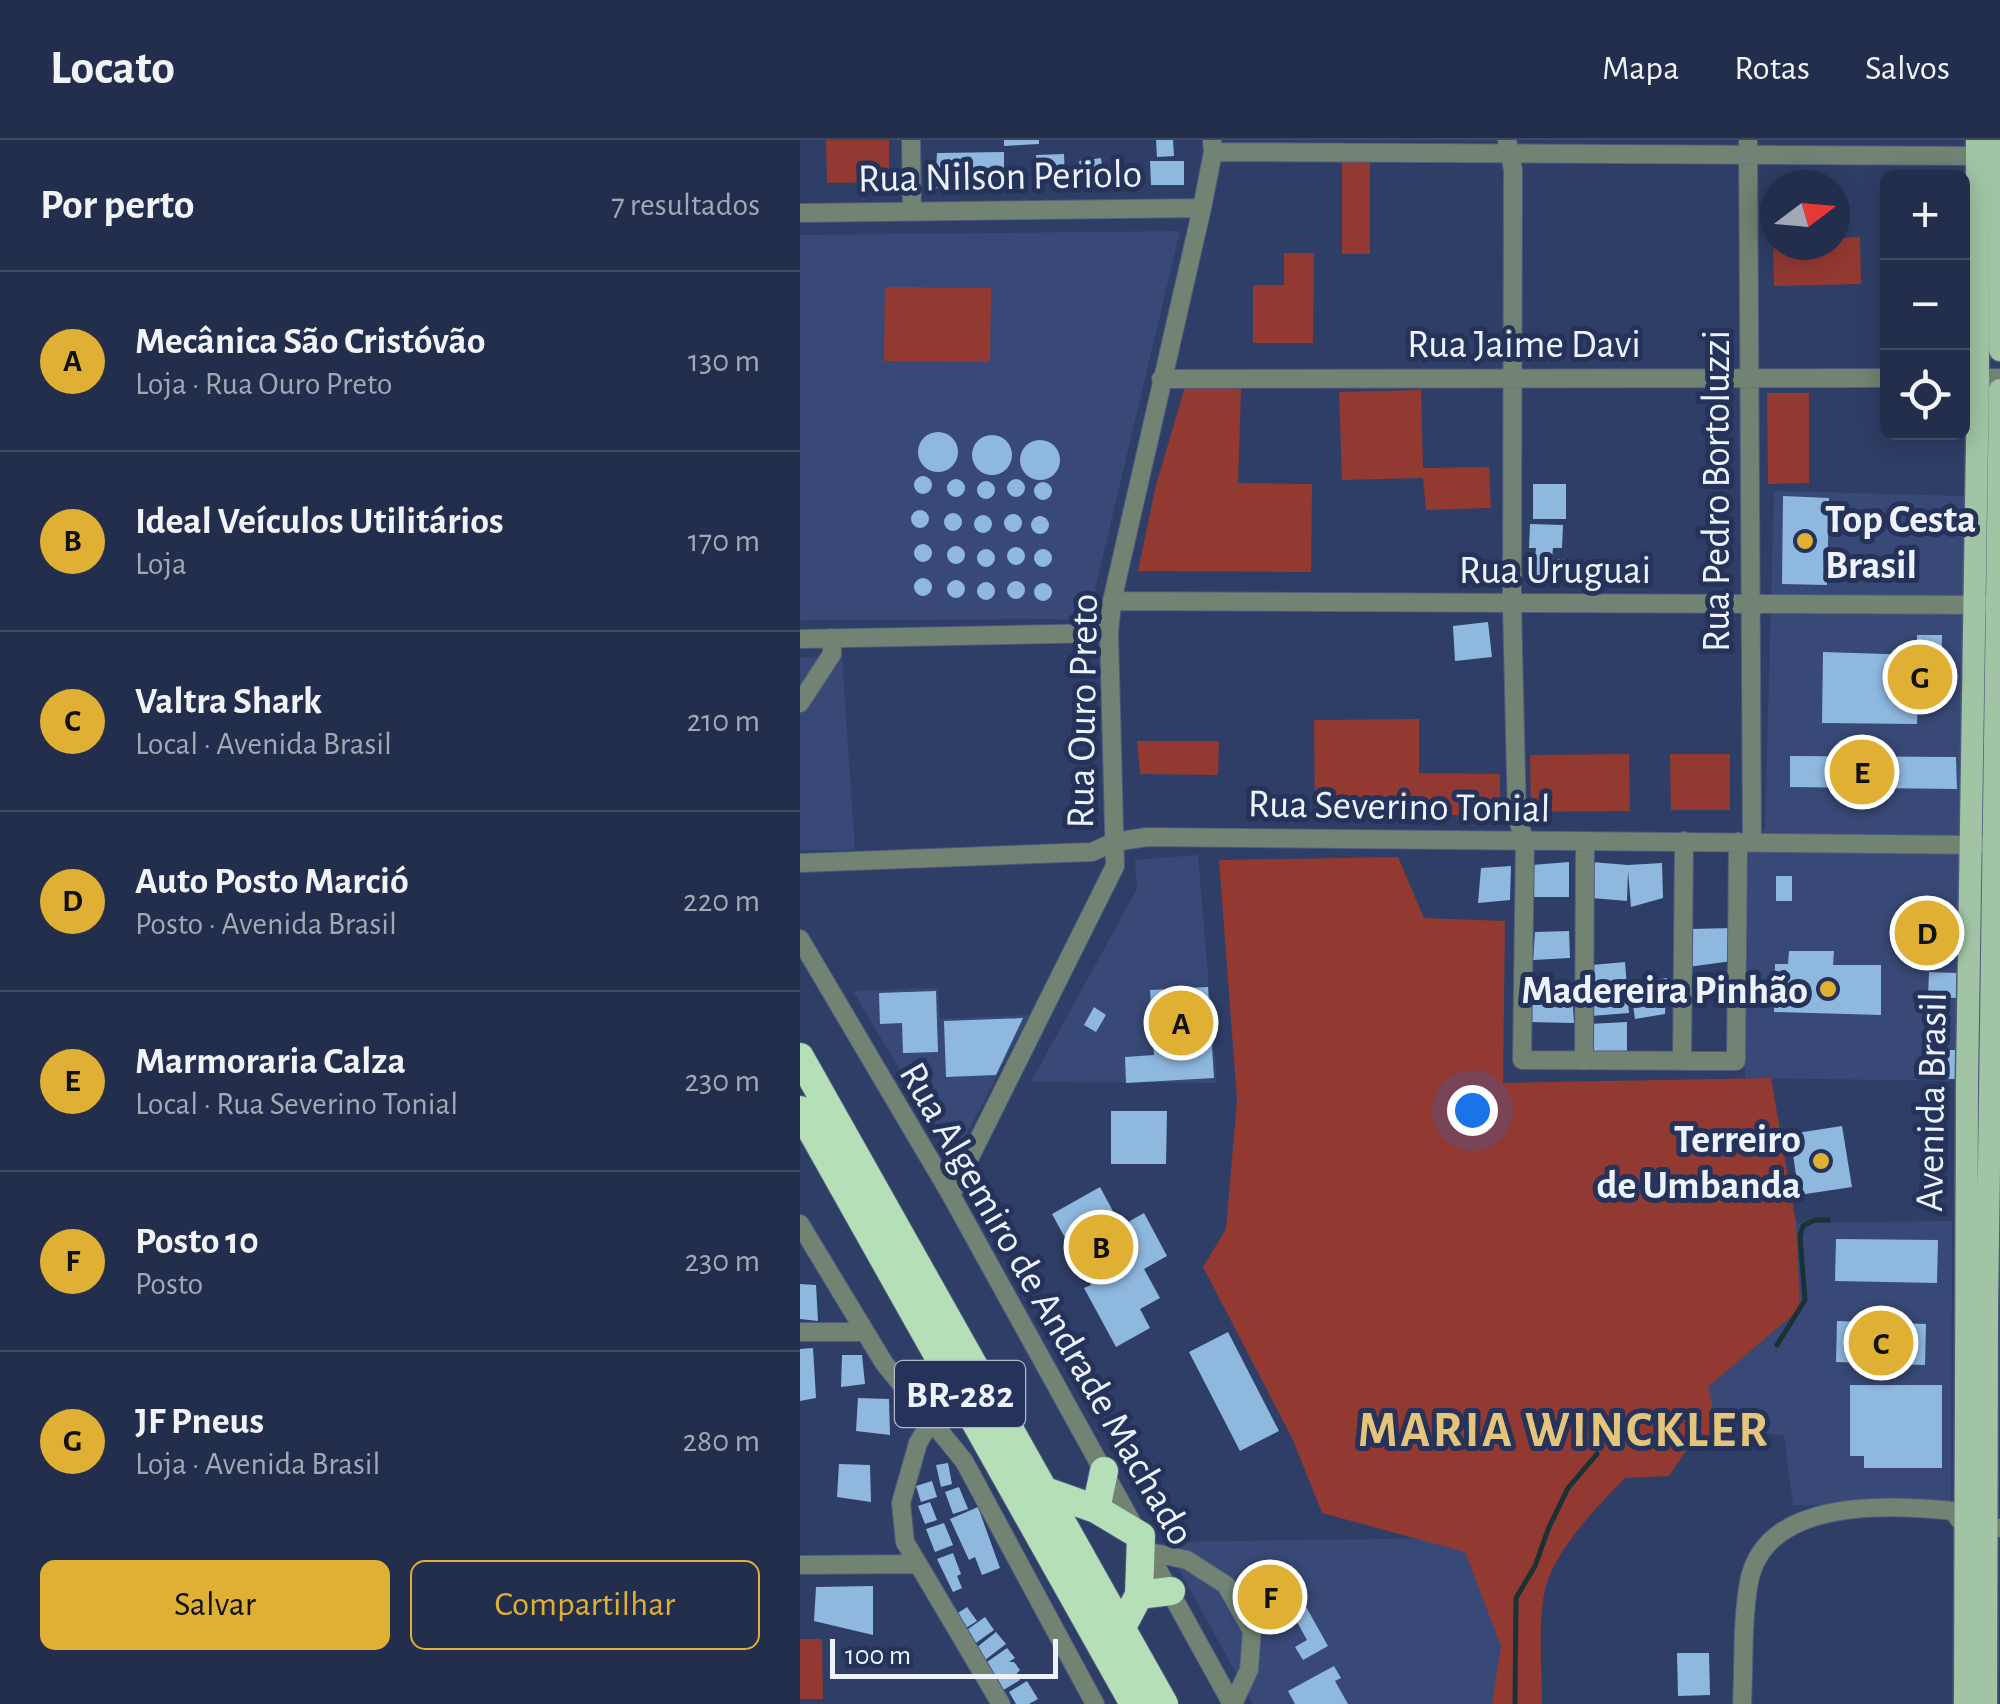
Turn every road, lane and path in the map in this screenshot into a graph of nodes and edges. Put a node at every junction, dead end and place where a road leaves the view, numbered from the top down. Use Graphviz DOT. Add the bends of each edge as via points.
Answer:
graph roads {
  1 [pos="912,140"];
  2 [pos="1999,140"];
  3 [pos="1212,146"];
  4 [pos="1748,147"];
  5 [pos="1514,151"];
  6 [pos="1988,152"];
  7 [pos="1202,208"];
  8 [pos="912,212"];
  9 [pos="800,213"];
  10 [pos="2000,350"];
  11 [pos="1749,377"];
  12 [pos="1512,378"];
  13 [pos="1880,378"];
  14 [pos="1980,378"];
  15 [pos="1161,379"];
  16 [pos="2000,390"];
  17 [pos="1112,601"];
  18 [pos="1750,604"];
  19 [pos="1512,605"];
  20 [pos="1986,605"];
  21 [pos="1109,633"];
  22 [pos="832,638"];
  23 [pos="800,639"];
  24 [pos="800,703"];
  25 [pos="1525,841"];
  26 [pos="1114,842"];
  27 [pos="1585,842"];
  28 [pos="1684,842"];
  29 [pos="1745,842"];
  30 [pos="1988,845"];
  31 [pos="800,863"];
  32 [pos="800,939"];
  33 [pos="800,1057"];
  34 [pos="1584,1061"];
  35 [pos="1682,1061"];
  36 [pos="800,1110"];
  37 [pos="951,1195"];
  38 [pos="800,1224"];
  39 [pos="1983,1308"];
  40 [pos="800,1332"];
  41 [pos="862,1332"];
  42 [pos="931,1421"];
  43 [pos="1104,1471"];
  44 [pos="1045,1492"];
  45 [pos="1096,1508"];
  46 [pos="1984,1527"];
  47 [pos="1145,1544"];
  48 [pos="916,1564"];
  49 [pos="800,1566"];
  50 [pos="1171,1591"];
  51 [pos="1140,1595"];
  52 [pos="1122,1627"];
  53 [pos="1993,1669"];
  54 [pos="1001,1704"];
  55 [pos="1095,1704"];
  56 [pos="1134,1704"];
  57 [pos="1164,1704"];
  58 [pos="1232,1704"];
  59 [pos="1742,1704"];
  60 [pos="1965,1704"];
  61 [pos="1986,1704"];
  1 -- 8 [label="street"];
  2 -- 6 [label="main road, Avenida Brasil"];
  3 -- 5 [label="street"];
  3 -- 7 [label="street, Rua Ouro Preto"];
  4 -- 5 [label="street"];
  4 -- 6 [label="street"];
  4 -- 11 [label="street, Rua Pedro Bortoluzzi"];
  5 -- 12 [label="street"];
  6 -- 10 [label="main road, Avenida Brasil"];
  6 -- 14 [label="main road, Avenida Brasil"];
  7 -- 8 [label="street, Rua Nilson Periolo"];
  7 -- 15 [label="street, Rua Ouro Preto"];
  8 -- 9 [label="street, Rua Nilson Periolo"];
  11 -- 12 [label="street, Rua Jaime Davi"];
  11 -- 13 [label="street, Rua Jaime Davi"];
  11 -- 18 [label="street, Rua Pedro Bortoluzzi"];
  12 -- 15 [label="street, Rua Jaime Davi"];
  12 -- 19 [label="street"];
  14 -- 20 [label="main road, Avenida Brasil"];
  15 -- 17 [label="street, Rua Ouro Preto"];
  16 -- 20 [label="main road, Avenida Brasil"];
  17 -- 19 [label="street, Rua Uruguai"];
  17 -- 21 [label="street, Rua Ouro Preto"];
  18 -- 19 [label="street, Rua Uruguai"];
  18 -- 20 [label="street, Rua Uruguai"];
  18 -- 29 [label="street, Rua Pedro Bortoluzzi"];
  19 -- 25 [label="street" via="1517,818"];
  20 -- 30 [label="main road, Avenida Brasil"];
  21 -- 22 [label="street"];
  21 -- 26 [label="street, Rua Ouro Preto"];
  22 -- 23 [label="street"];
  22 -- 24 [label="street" via="832,654"];
  25 -- 26 [label="street, Rua Severino Tonial"];
  25 -- 27 [label="street, Rua Severino Tonial"];
  25 -- 34 [label="street" via="1522,1060"];
  26 -- 31 [label="street, Rua Severino Tonial" via="1092,852"];
  26 -- 37 [label="street, Rua Ouro Preto" via="1115,866"];
  27 -- 28 [label="street, Rua Severino Tonial"];
  27 -- 34 [label="street"];
  28 -- 29 [label="street, Rua Severino Tonial"];
  28 -- 35 [label="street"];
  29 -- 30 [label="street, Rua Severino Tonial"];
  29 -- 35 [label="street, Rua Pedro Bortoluzzi" via="1736,1061"];
  30 -- 39 [label="main road, Avenida Brasil" via="1978,1080"];
  32 -- 37 [label="street, Rua Algemiro de Andrade Machado"];
  33 -- 44 [label="highway, BR-282"];
  34 -- 35 [label="street"];
  36 -- 56 [label="highway, BR-282"];
  37 -- 43 [label="street, Rua Algemiro de Andrade Machado"];
  38 -- 41 [label="street"];
  39 -- 46 [label="main road, Avenida Brasil"];
  40 -- 41 [label="street"];
  41 -- 42 [label="street"];
  42 -- 48 [label="street" via="901,1503 904,1542"];
  42 -- 55 [label="street" via="964,1462"];
  43 -- 45 [label="highway"];
  43 -- 47 [label="street, Rua Algemiro de Andrade Machado"];
  44 -- 45 [label="highway"];
  44 -- 52 [label="highway, BR-282"];
  45 -- 47 [label="highway"];
  46 -- 53 [label="main road, Avenida Brasil"];
  46 -- 59 [label="street" via="1953,1511 1844,1509 1783,1531 1760,1550 1749,1581"];
  46 -- 60 [label="main road, Avenida Brasil"];
  47 -- 50 [label="street, Rua Algemiro de Andrade Machado"];
  47 -- 51 [label="highway"];
  47 -- 58 [label="street" via="1226,1585 1252,1631 1249,1670"];
  48 -- 49 [label="street"];
  48 -- 54 [label="street"];
  50 -- 51 [label="highway"];
  50 -- 58 [label="street, Rua Algemiro de Andrade Machado"];
  51 -- 52 [label="highway"];
  52 -- 57 [label="highway, BR-282"];
  53 -- 61 [label="main road, Avenida Brasil"];
}
